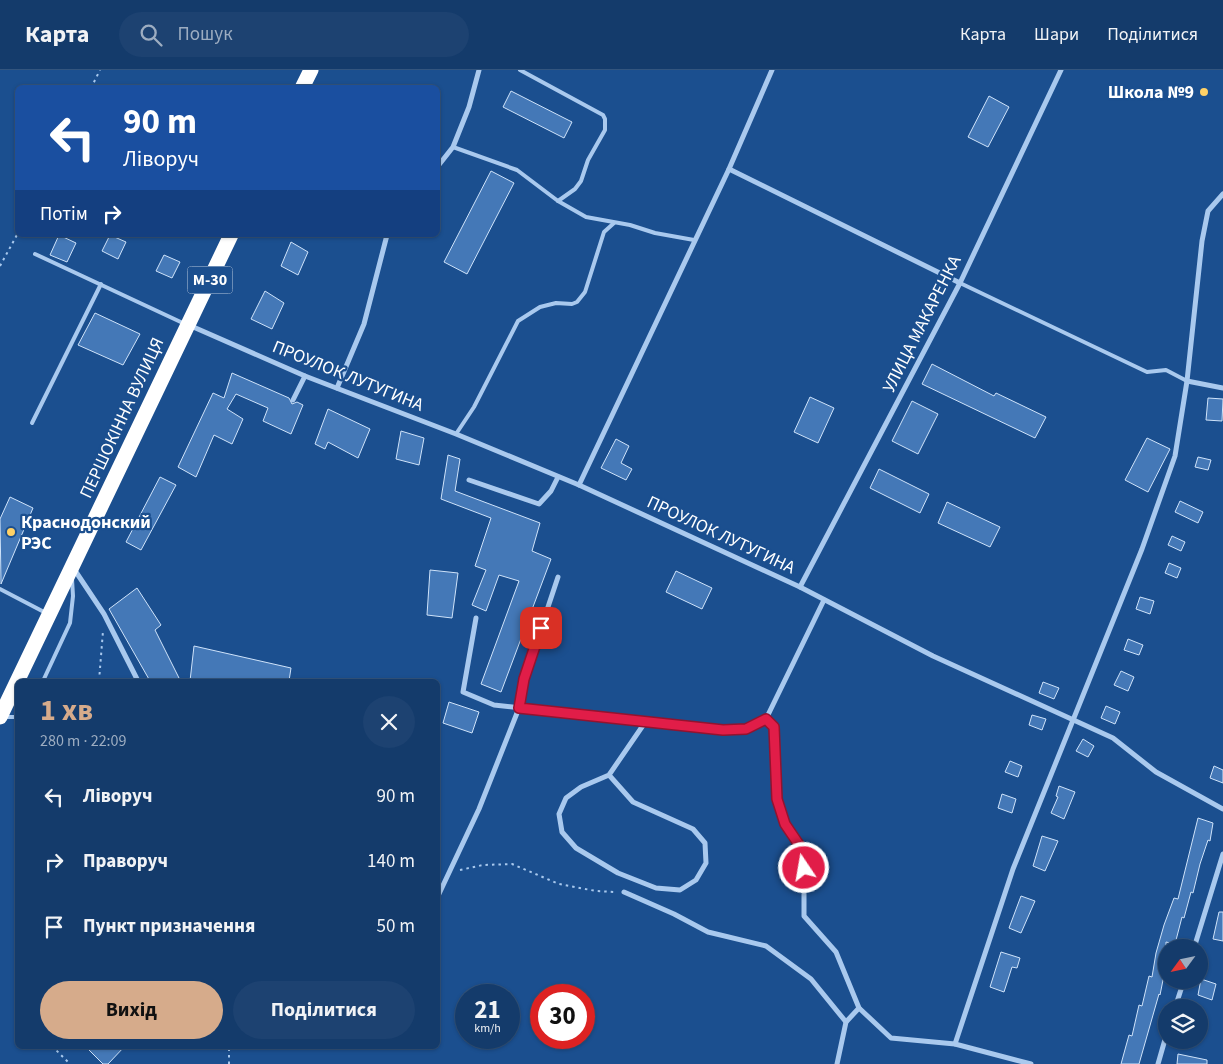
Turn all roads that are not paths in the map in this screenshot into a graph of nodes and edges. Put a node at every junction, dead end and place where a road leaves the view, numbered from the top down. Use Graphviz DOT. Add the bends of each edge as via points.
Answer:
graph roads {
  1 [pos="311,70"];
  2 [pos="479,70"];
  3 [pos="520,70"];
  4 [pos="772,70"];
  5 [pos="1060,70"];
  6 [pos="304,85"];
  7 [pos="453,148"];
  8 [pos="440,164"];
  9 [pos="729,169"];
  10 [pos="1223,194"];
  11 [pos="558,201"];
  12 [pos="614,222"];
  13 [pos="230,237"];
  14 [pos="386,237"];
  15 [pos="694,240"];
  16 [pos="35,254"];
  17 [pos="960,283"];
  18 [pos="101,284"];
  19 [pos="188,325"];
  20 [pos="305,376"];
  21 [pos="1187,381"];
  22 [pos="337,388"];
  23 [pos="1223,388"];
  24 [pos="293,400"];
  25 [pos="32,423"];
  26 [pos="456,434"];
  27 [pos="558,477"];
  28 [pos="469,480"];
  29 [pos="579,485"];
  30 [pos="72,566"];
  31 [pos="558,576"];
  32 [pos="800,586"];
  33 [pos="0,589"];
  34 [pos="824,600"];
  35 [pos="48,614"];
  36 [pos="476,618"];
  37 [pos="18,679"];
  38 [pos="44,679"];
  39 [pos="137,679"];
  40 [pos="15,685"];
  41 [pos="519,708"];
  42 [pos="0,717"];
  43 [pos="15,717"];
  44 [pos="766,719"];
  45 [pos="1074,719"];
  46 [pos="646,721"];
  47 [pos="609,775"];
  48 [pos="1223,808"];
  49 [pos="1223,854"];
  50 [pos="440,892"];
  51 [pos="624,892"];
  52 [pos="1197,939"];
  53 [pos="859,1008"];
  54 [pos="846,1022"];
  55 [pos="956,1044"];
  56 [pos="1162,1049"];
  57 [pos="837,1064"];
  58 [pos="1031,1064"];
  59 [pos="1158,1064"];
  1 -- 6 [label="highway"];
  2 -- 7 [label="street"];
  3 -- 11 [label="lane" via="605,119 604,130 581,181"];
  4 -- 9 [label="street"];
  5 -- 17 [label="street, УЛИЦА МАКАРЕНКА"];
  7 -- 8 [label="street"];
  7 -- 11 [label="lane" via="517,170"];
  9 -- 15 [label="street"];
  9 -- 17 [label="street"];
  10 -- 21 [label="street" via="1208,211 1202,241"];
  11 -- 12 [label="lane" via="586,217"];
  12 -- 15 [label="lane"];
  12 -- 26 [label="lane" via="604,232 585,292 577,302 540,307 518,321 474,407"];
  13 -- 19 [label="highway, М-30"];
  14 -- 22 [label="street" via="364,324"];
  15 -- 29 [label="street"];
  16 -- 18 [label="lane"];
  17 -- 21 [label="lane" via="1147,372 1166,370"];
  17 -- 32 [label="street, УЛИЦА МАКАРЕНКА"];
  18 -- 19 [label="lane"];
  18 -- 25 [label="lane"];
  19 -- 20 [label="street, ПРОУЛОК ЛУТУГИНА"];
  19 -- 30 [label="highway, ПЕРШОКІННА ВУЛИЦЯ / М-30"];
  20 -- 22 [label="street, ПРОУЛОК ЛУТУГИНА"];
  20 -- 24 [label="street"];
  21 -- 23 [label="street"];
  21 -- 45 [label="street" via="1175,456 1142,550"];
  22 -- 26 [label="street, ПРОУЛОК ЛУТУГИНА"];
  26 -- 27 [label="street, ПРОУЛОК ЛУТУГИНА"];
  27 -- 28 [label="street" via="539,504"];
  27 -- 29 [label="street, ПРОУЛОК ЛУТУГИНА"];
  29 -- 32 [label="street, ПРОУЛОК ЛУТУГИНА"];
  30 -- 35 [label="highway, ПЕРШОКІННА ВУЛИЦЯ / М-30"];
  30 -- 38 [label="lane" via="70,623"];
  30 -- 39 [label="street" via="104,614"];
  31 -- 41 [label="street" via="524,679"];
  32 -- 34 [label="street, ПРОУЛОК ЛУТУГИНА"];
  33 -- 35 [label="lane"];
  34 -- 44 [label="street"];
  34 -- 45 [label="street, ПРОУЛОК ЛУТУГИНА" via="933,656"];
  35 -- 37 [label="highway, ПЕРШОКІННА ВУЛИЦЯ / М-30"];
  36 -- 41 [label="street" via="463,692 494,705"];
  40 -- 42 [label="highway, ПЕРШОКІННА ВУЛИЦЯ / М-30"];
  41 -- 46 [label="street"];
  41 -- 50 [label="street" via="479,809"];
  42 -- 43 [label="lane"];
  44 -- 46 [label="street" via="746,729 723,730"];
  44 -- 53 [label="street" via="774,727 777,799 785,824 804,852 804,916 836,952"];
  45 -- 48 [label="street, ПРОУЛОК ЛУТУГИНА" via="1113,738 1156,772"];
  45 -- 55 [label="street" via="1013,869"];
  46 -- 47 [label="street"];
  47 -- 47 [label="street" via="633,802 693,829 705,843 706,863 696,880 680,890 656,888 618,873 576,848 562,832 559,814 566,798 581,787"];
  49 -- 52 [label="street"];
  51 -- 54 [label="street" via="708,932 766,946 811,979"];
  53 -- 54 [label="street"];
  53 -- 55 [label="street" via="891,1038"];
  54 -- 57 [label="street"];
  55 -- 58 [label="street"];
  56 -- 59 [label="street"];
}
